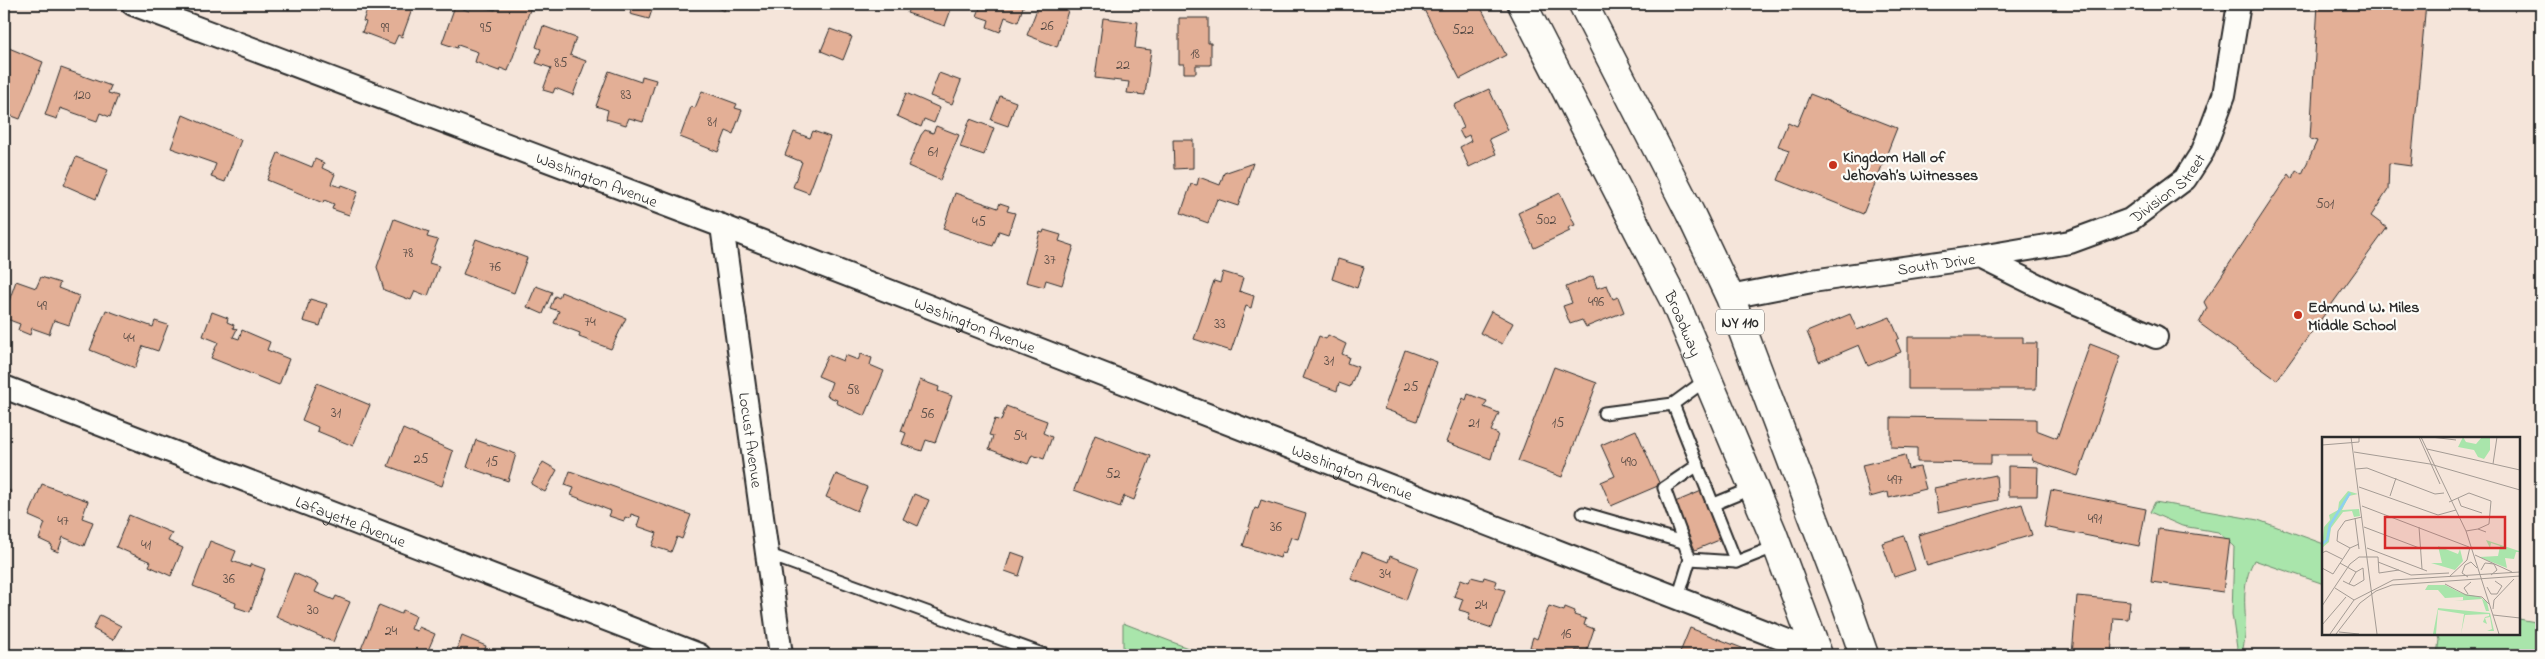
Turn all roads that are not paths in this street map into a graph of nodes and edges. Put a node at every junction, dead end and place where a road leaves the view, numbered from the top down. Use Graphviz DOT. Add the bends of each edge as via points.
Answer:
graph roads {
  1 [pos="133,4"];
  2 [pos="1522,4"];
  3 [pos="1583,4"];
  4 [pos="2240,4"];
  5 [pos="722,226"];
  6 [pos="1980,257"];
  7 [pos="1730,297"];
  8 [pos="2156,337"];
  9 [pos="1707,379"];
  10 [pos="4,387"];
  11 [pos="1673,404"];
  12 [pos="1604,413"];
  13 [pos="1698,465"];
  14 [pos="1754,488"];
  15 [pos="1714,504"];
  16 [pos="1583,514"];
  17 [pos="1683,542"];
  18 [pos="1777,546"];
  19 [pos="767,554"];
  20 [pos="1690,560"];
  21 [pos="1736,562"];
  22 [pos="1678,598"];
  23 [pos="1817,654"];
  24 [pos="699,655"];
  25 [pos="781,655"];
  26 [pos="1045,655"];
  27 [pos="1864,655"];
  1 -- 5 [label="street, Washington Avenue"];
  2 -- 9 [label="main road, Broadway" via="1675,302"];
  3 -- 7 [label="main road, NY 110"];
  4 -- 6 [label="street, Division Street" via="2224,96 2203,151 2186,179 2130,220 2070,242"];
  5 -- 19 [label="street, Locust Avenue"];
  5 -- 22 [label="street, Washington Avenue"];
  6 -- 7 [label="street, South Drive" via="1812,281"];
  6 -- 8 [label="street, South Drive" via="2052,293"];
  7 -- 27 [label="main road, NY 110"];
  9 -- 11 [label="lane"];
  9 -- 14 [label="main road, Broadway"];
  10 -- 24 [label="street, Lafayette Avenue"];
  11 -- 12 [label="lane"];
  11 -- 13 [label="lane"];
  13 -- 15 [label="lane"];
  13 -- 17 [label="lane" via="1664,488"];
  14 -- 15 [label="lane"];
  14 -- 18 [label="main road, Broadway"];
  15 -- 21 [label="lane"];
  16 -- 17 [label="lane"];
  17 -- 20 [label="lane"];
  18 -- 21 [label="lane"];
  18 -- 23 [label="main road, Broadway"];
  19 -- 25 [label="street, Locust Avenue"];
  19 -- 26 [label="lane"];
  20 -- 21 [label="lane"];
  20 -- 22 [label="lane"];
  22 -- 23 [label="street, Washington Avenue"];
}
